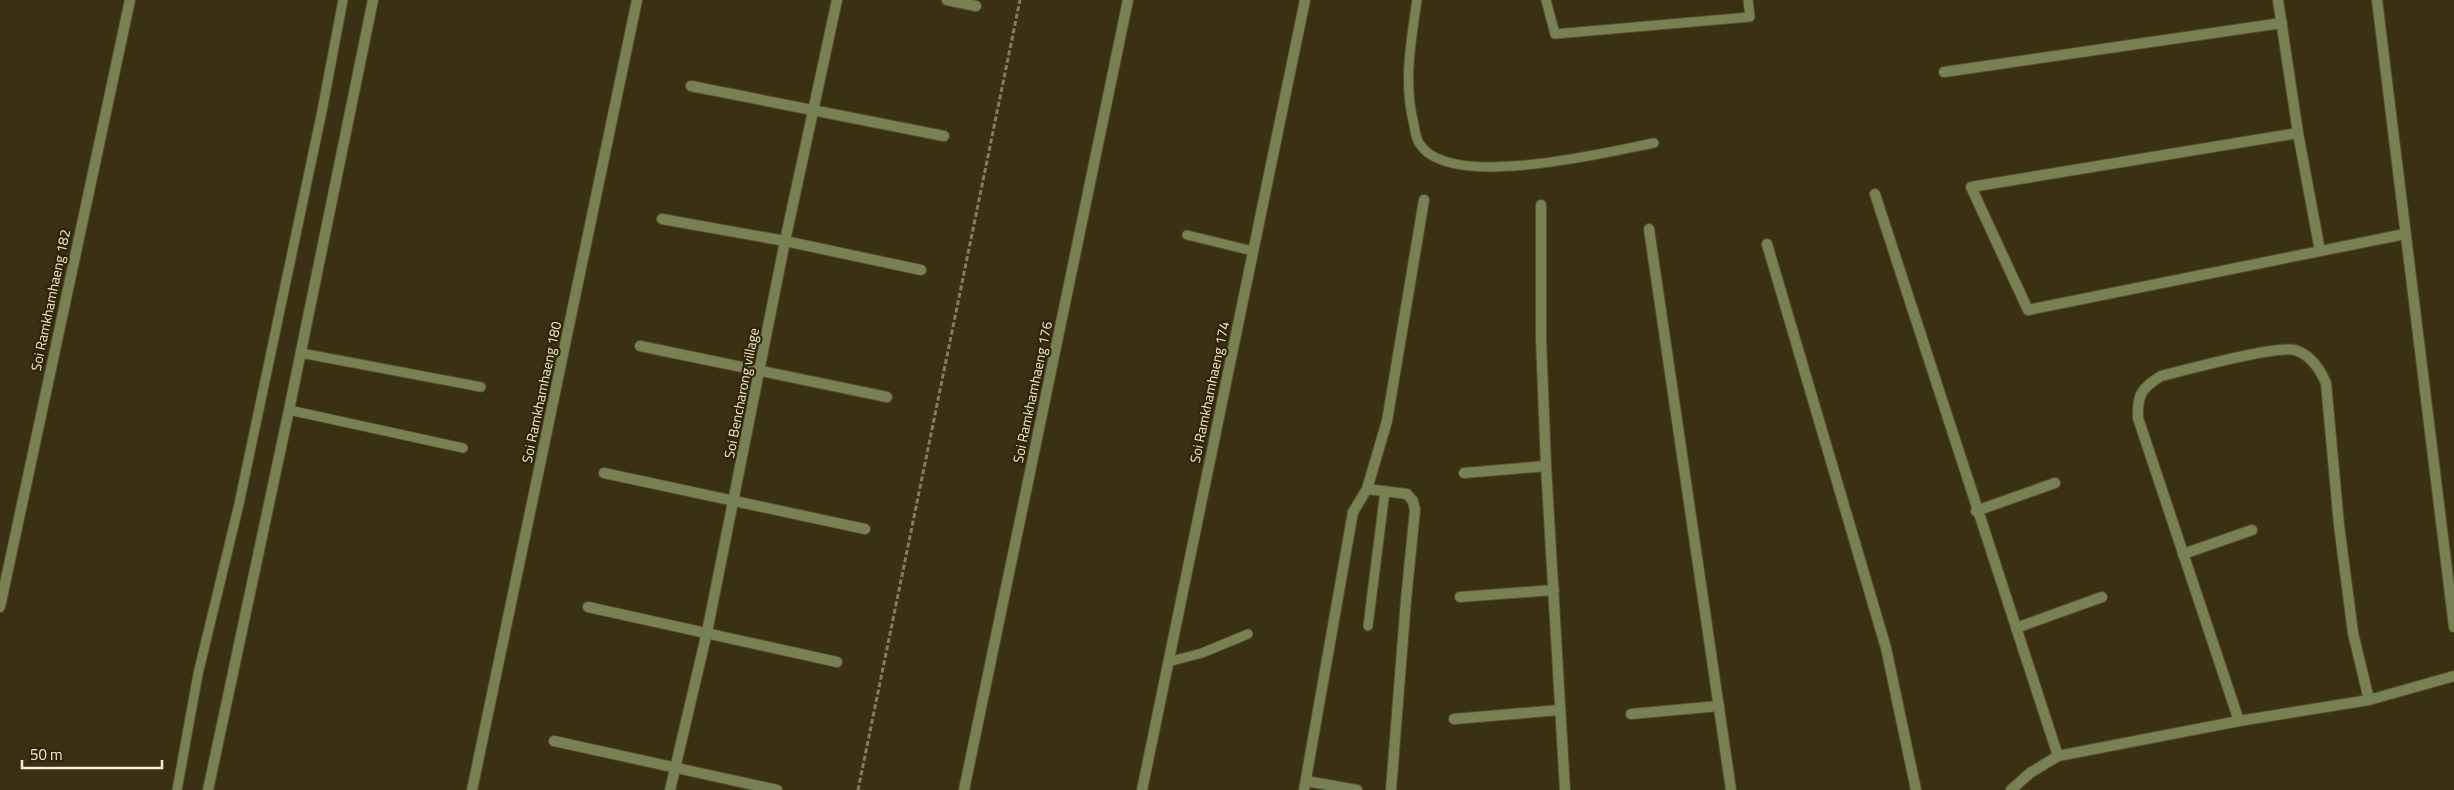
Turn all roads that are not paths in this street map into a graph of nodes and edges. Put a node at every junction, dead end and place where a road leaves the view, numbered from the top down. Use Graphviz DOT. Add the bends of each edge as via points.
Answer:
graph roads {
  1 [pos="130,0"];
  2 [pos="343,0"];
  3 [pos="373,0"];
  4 [pos="638,0"];
  5 [pos="837,0"];
  6 [pos="947,0"];
  7 [pos="1128,0"];
  8 [pos="1305,0"];
  9 [pos="1417,0"];
  10 [pos="1546,0"];
  11 [pos="1748,0"];
  12 [pos="2278,0"];
  13 [pos="2377,0"];
  14 [pos="976,6"];
  15 [pos="2282,23"];
  16 [pos="1944,72"];
  17 [pos="691,86"];
  18 [pos="814,111"];
  19 [pos="2298,132"];
  20 [pos="944,136"];
  21 [pos="1654,143"];
  22 [pos="1875,194"];
  23 [pos="1424,200"];
  24 [pos="1541,205"];
  25 [pos="662,219"];
  26 [pos="1649,229"];
  27 [pos="2405,234"];
  28 [pos="1187,235"];
  29 [pos="785,241"];
  30 [pos="1767,244"];
  31 [pos="1253,251"];
  32 [pos="2320,251"];
  33 [pos="921,270"];
  34 [pos="640,346"];
  35 [pos="301,353"];
  36 [pos="759,371"];
  37 [pos="481,387"];
  38 [pos="886,397"];
  39 [pos="289,410"];
  40 [pos="463,448"];
  41 [pos="1546,466"];
  42 [pos="604,473"];
  43 [pos="1464,473"];
  44 [pos="2055,483"];
  45 [pos="1367,489"];
  46 [pos="1386,491"];
  47 [pos="733,502"];
  48 [pos="1976,511"];
  49 [pos="865,529"];
  50 [pos="2252,530"];
  51 [pos="2183,554"];
  52 [pos="1554,590"];
  53 [pos="1,595"];
  54 [pos="1460,597"];
  55 [pos="2102,597"];
  56 [pos="0,607"];
  57 [pos="588,607"];
  58 [pos="1368,626"];
  59 [pos="2454,627"];
  60 [pos="2016,628"];
  61 [pos="707,632"];
  62 [pos="1248,634"];
  63 [pos="837,662"];
  64 [pos="1168,662"];
  65 [pos="2454,676"];
  66 [pos="2369,700"];
  67 [pos="1719,706"];
  68 [pos="1560,710"];
  69 [pos="1631,714"];
  70 [pos="1454,719"];
  71 [pos="2239,721"];
  72 [pos="554,741"];
  73 [pos="2058,756"];
  74 [pos="676,769"];
  75 [pos="1305,785"];
  76 [pos="177,790"];
  77 [pos="208,790"];
  78 [pos="472,790"];
  79 [pos="670,790"];
  80 [pos="777,790"];
  81 [pos="964,790"];
  82 [pos="1142,790"];
  83 [pos="1357,790"];
  84 [pos="1391,790"];
  85 [pos="1565,790"];
  86 [pos="1731,790"];
  87 [pos="1916,790"];
  88 [pos="2011,790"];
  1 -- 53 [label="street, Soi Ramkhamhaeng 182"];
  2 -- 76 [label="lane" via="239,504 198,674"];
  3 -- 35 [label="street"];
  4 -- 78 [label="street, Soi Ramkhamhaeng 180"];
  5 -- 18 [label="street, Soi Bencharong village"];
  6 -- 14 [label="street"];
  7 -- 81 [label="street, Soi Ramkhamhaeng 176"];
  8 -- 31 [label="street, Soi Ramkhamhaeng 174"];
  9 -- 21 [label="lane" via="1408,65 1410,102 1418,142 1427,154 1448,163 1521,167"];
  10 -- 11 [label="lane" via="1555,34 1750,17"];
  12 -- 15 [label="street"];
  13 -- 27 [label="street"];
  15 -- 16 [label="street"];
  15 -- 19 [label="street"];
  17 -- 18 [label="street"];
  18 -- 20 [label="street"];
  18 -- 29 [label="street, Soi Bencharong village"];
  19 -- 32 [label="street"];
  19 -- 32 [label="street" via="1971,187 2028,310"];
  22 -- 48 [label="street"];
  23 -- 45 [label="street" via="1388,421"];
  24 -- 41 [label="street" via="1541,339"];
  25 -- 29 [label="street"];
  26 -- 67 [label="street"];
  27 -- 32 [label="street"];
  27 -- 59 [label="street"];
  28 -- 31 [label="lane"];
  29 -- 33 [label="street"];
  29 -- 36 [label="street, Soi Bencharong village"];
  30 -- 87 [label="street" via="1886,648"];
  31 -- 64 [label="street, Soi Ramkhamhaeng 174"];
  34 -- 36 [label="street"];
  35 -- 37 [label="lane"];
  35 -- 39 [label="street"];
  36 -- 38 [label="street"];
  36 -- 47 [label="street, Soi Bencharong village"];
  39 -- 40 [label="lane"];
  39 -- 77 [label="street"];
  41 -- 43 [label="street"];
  41 -- 52 [label="street"];
  42 -- 47 [label="street"];
  44 -- 48 [label="street"];
  45 -- 46 [label="street"];
  45 -- 75 [label="street" via="1353,512"];
  46 -- 58 [label="lane"];
  46 -- 84 [label="street" via="1407,494 1415,510"];
  47 -- 49 [label="street"];
  47 -- 61 [label="street, Soi Bencharong village"];
  48 -- 60 [label="street"];
  50 -- 51 [label="street"];
  51 -- 66 [label="street" via="2138,418 2137,402 2142,392 2161,376 2256,354 2284,349 2304,355 2315,364 2326,383 2353,632"];
  51 -- 71 [label="street"];
  52 -- 54 [label="street"];
  52 -- 68 [label="street"];
  53 -- 56 [label="street, Soi Ramkhamhaeng 182"];
  55 -- 60 [label="street"];
  57 -- 61 [label="street"];
  60 -- 73 [label="street"];
  61 -- 63 [label="street"];
  61 -- 74 [label="street, Soi Bencharong village"];
  62 -- 64 [label="lane" via="1202,653"];
  64 -- 82 [label="street, Soi Ramkhamhaeng 174"];
  65 -- 66 [label="street"];
  66 -- 71 [label="street"];
  67 -- 69 [label="street"];
  67 -- 86 [label="street"];
  68 -- 70 [label="street"];
  68 -- 85 [label="street"];
  71 -- 73 [label="street"];
  72 -- 74 [label="street"];
  73 -- 88 [label="street" via="2030,773"];
  74 -- 79 [label="street, Soi Bencharong village"];
  74 -- 80 [label="street"];
  75 -- 83 [label="street"];
}
